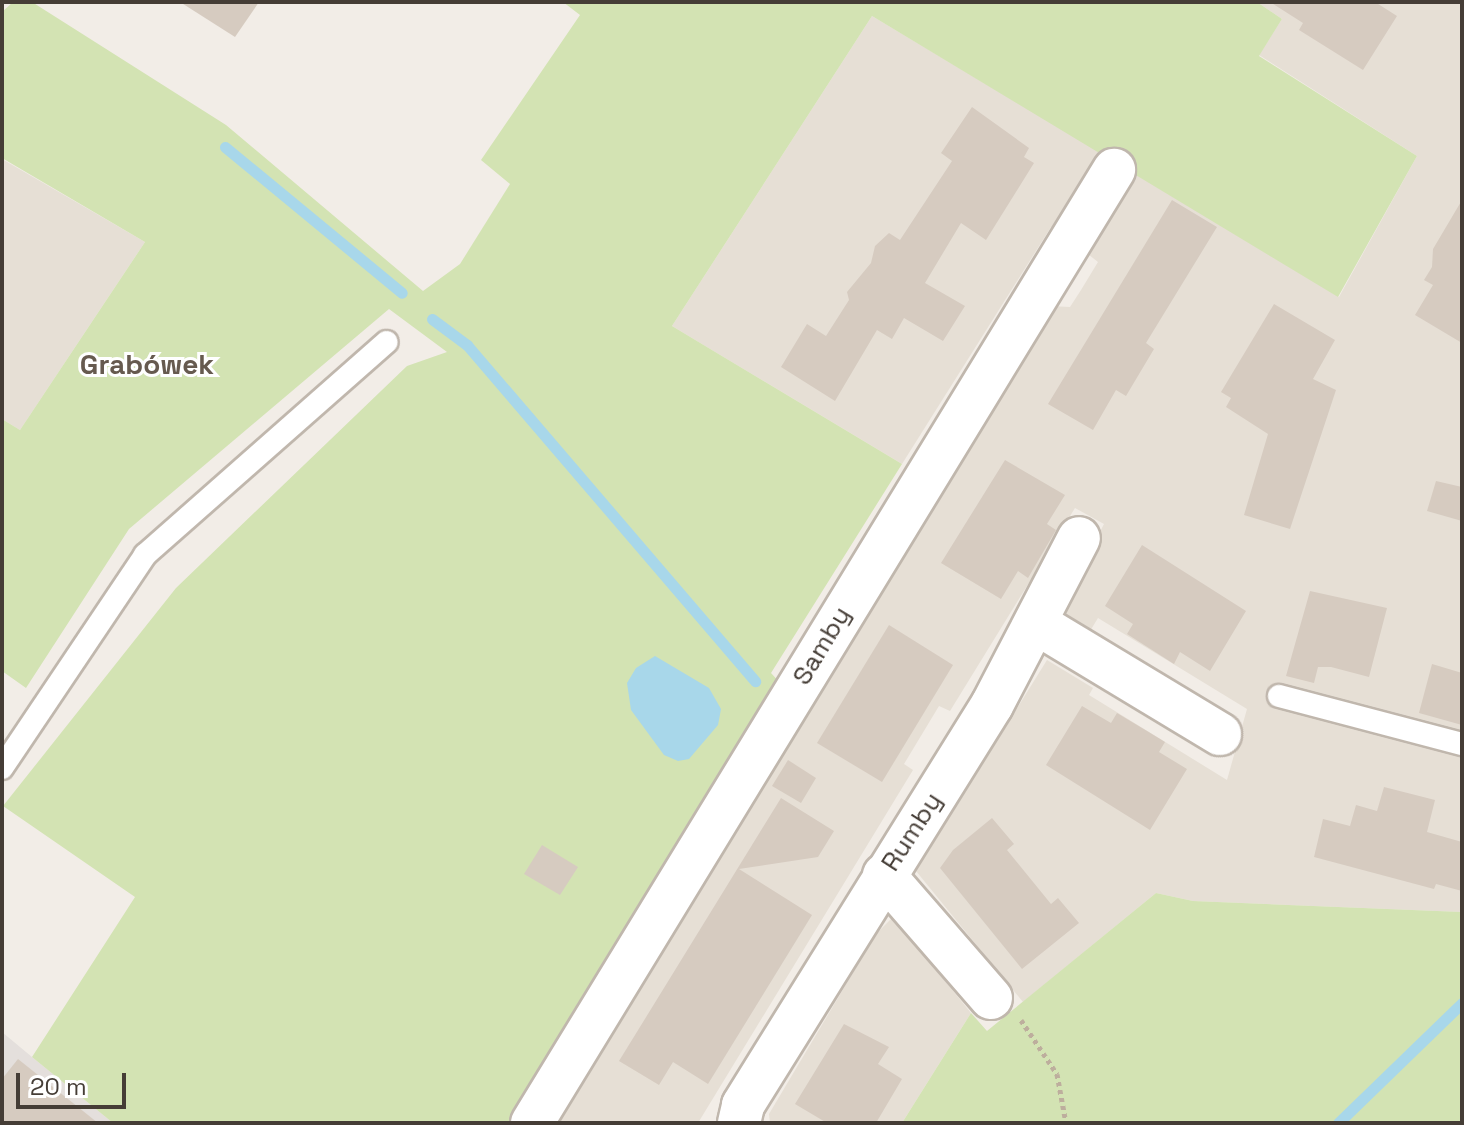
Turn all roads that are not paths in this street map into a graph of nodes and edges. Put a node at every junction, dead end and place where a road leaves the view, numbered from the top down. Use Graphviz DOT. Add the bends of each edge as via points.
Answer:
graph roads {
  1 [pos="1114,170"];
  2 [pos="387,342"];
  3 [pos="1079,538"];
  4 [pos="1036,623"];
  5 [pos="1279,696"];
  6 [pos="1220,734"];
  7 [pos="1462,744"];
  8 [pos="2,768"];
  9 [pos="884,875"];
  10 [pos="991,998"];
  11 [pos="532,1123"];
  12 [pos="739,1123"];
  1 -- 11 [label="street, Samby"];
  2 -- 8 [label="lane" via="145,555"];
  3 -- 4 [label="street, Rumby"];
  4 -- 6 [label="street"];
  4 -- 9 [label="street, Rumby" via="949,775"];
  5 -- 7 [label="lane"];
  9 -- 10 [label="street"];
  9 -- 12 [label="street, Rumby" via="743,1105"];
}
